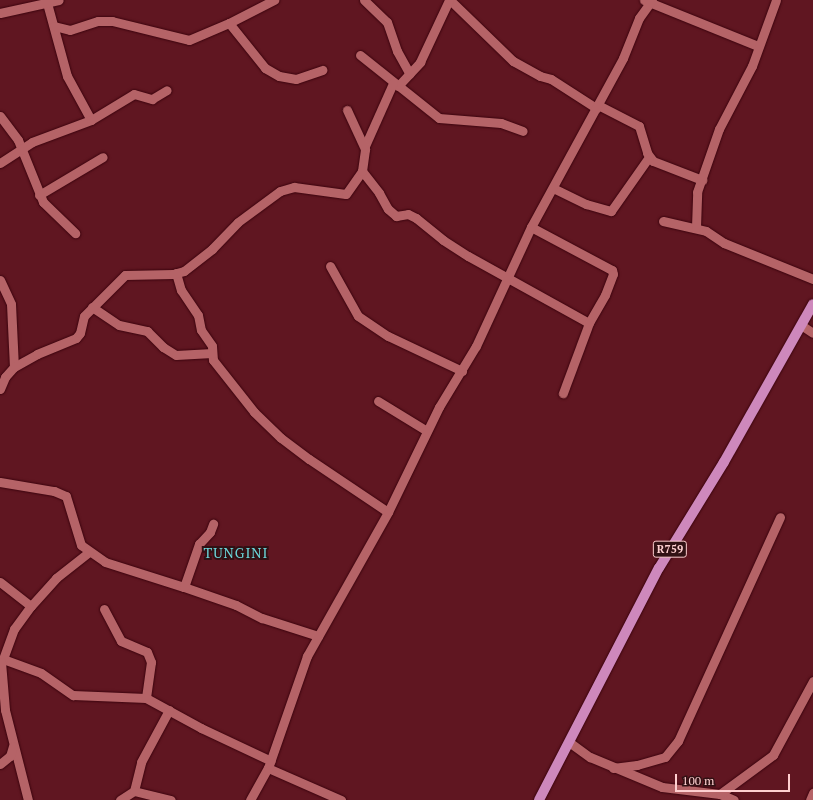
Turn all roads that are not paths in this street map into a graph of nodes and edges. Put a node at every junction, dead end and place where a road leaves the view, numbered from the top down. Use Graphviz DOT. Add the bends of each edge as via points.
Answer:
graph roads {
  1 [pos="58,0"];
  2 [pos="274,0"];
  3 [pos="364,0"];
  4 [pos="450,0"];
  5 [pos="776,0"];
  6 [pos="649,1"];
  7 [pos="47,3"];
  8 [pos="0,13"];
  9 [pos="229,23"];
  10 [pos="54,26"];
  11 [pos="758,46"];
  12 [pos="360,55"];
  13 [pos="322,70"];
  14 [pos="410,74"];
  15 [pos="395,84"];
  16 [pos="167,90"];
  17 [pos="597,107"];
  18 [pos="347,110"];
  19 [pos="0,116"];
  20 [pos="90,120"];
  21 [pos="523,131"];
  22 [pos="365,146"];
  23 [pos="22,148"];
  24 [pos="103,157"];
  25 [pos="649,157"];
  26 [pos="0,163"];
  27 [pos="362,171"];
  28 [pos="702,180"];
  29 [pos="553,188"];
  30 [pos="39,196"];
  31 [pos="663,222"];
  32 [pos="696,227"];
  33 [pos="531,228"];
  34 [pos="75,233"];
  35 [pos="330,266"];
  36 [pos="176,273"];
  37 [pos="508,277"];
  38 [pos="813,279"];
  39 [pos="0,280"];
  40 [pos="813,304"];
  41 [pos="92,307"];
  42 [pos="589,323"];
  43 [pos="801,325"];
  44 [pos="813,333"];
  45 [pos="212,353"];
  46 [pos="14,367"];
  47 [pos="462,372"];
  48 [pos="0,389"];
  49 [pos="563,392"];
  50 [pos="378,401"];
  51 [pos="428,431"];
  52 [pos="0,482"];
  53 [pos="388,512"];
  54 [pos="780,517"];
  55 [pos="213,524"];
  56 [pos="89,552"];
  57 [pos="0,582"];
  58 [pos="184,587"];
  59 [pos="32,606"];
  60 [pos="104,609"];
  61 [pos="318,636"];
  62 [pos="1,661"];
  63 [pos="813,681"];
  64 [pos="146,698"];
  65 [pos="169,710"];
  66 [pos="569,742"];
  67 [pos="13,745"];
  68 [pos="0,764"];
  69 [pos="270,764"];
  70 [pos="613,768"];
  71 [pos="134,791"];
  72 [pos="813,793"];
  73 [pos="720,794"];
  74 [pos="337,799"];
  75 [pos="28,800"];
  76 [pos="120,800"];
  77 [pos="171,800"];
  78 [pos="250,800"];
  79 [pos="539,800"];
  80 [pos="734,800"];
  81 [pos="810,800"];
  1 -- 7 [label="street"];
  2 -- 9 [label="street"];
  3 -- 14 [label="street" via="387,22 397,51"];
  4 -- 14 [label="street" via="420,62"];
  4 -- 17 [label="street" via="513,61 551,79"];
  5 -- 11 [label="street"];
  6 -- 11 [label="street"];
  6 -- 17 [label="street"];
  7 -- 8 [label="street"];
  7 -- 10 [label="street"];
  9 -- 10 [label="street" via="189,40 112,21 98,21 70,30"];
  9 -- 13 [label="street" via="265,68 279,76 296,79"];
  10 -- 20 [label="street" via="67,76"];
  11 -- 28 [label="street" via="752,66 719,129"];
  12 -- 15 [label="street"];
  14 -- 15 [label="street"];
  15 -- 21 [label="street" via="441,118 501,123"];
  15 -- 22 [label="street"];
  16 -- 20 [label="street" via="152,99 134,94"];
  17 -- 25 [label="street" via="639,126"];
  17 -- 29 [label="street"];
  18 -- 22 [label="street"];
  19 -- 23 [label="street"];
  20 -- 23 [label="street"];
  22 -- 27 [label="street"];
  23 -- 26 [label="street"];
  23 -- 30 [label="street"];
  24 -- 30 [label="street"];
  25 -- 28 [label="street" via="658,165"];
  25 -- 29 [label="street" via="611,211 586,204"];
  27 -- 36 [label="street" via="345,194 294,187 280,191 238,222 196,264"];
  27 -- 37 [label="street" via="394,214 401,217 408,214 416,218 454,248"];
  28 -- 32 [label="street" via="695,201"];
  29 -- 33 [label="street"];
  30 -- 34 [label="street"];
  31 -- 32 [label="street"];
  32 -- 38 [label="street" via="736,248"];
  33 -- 37 [label="street"];
  33 -- 42 [label="street" via="612,270 605,295"];
  35 -- 47 [label="street" via="358,316 388,336"];
  36 -- 41 [label="street" via="128,274"];
  36 -- 45 [label="street" via="181,290 198,315 201,330 212,346"];
  37 -- 42 [label="street"];
  37 -- 47 [label="street"];
  39 -- 46 [label="street" via="11,304"];
  40 -- 43 [label="main road, R759"];
  41 -- 45 [label="street" via="119,325 147,331 163,347 176,354"];
  41 -- 46 [label="street" via="84,316 80,333 76,338 37,354"];
  42 -- 49 [label="street"];
  43 -- 44 [label="street"];
  43 -- 66 [label="main road, R759" via="724,462 659,568"];
  45 -- 53 [label="street" via="218,368 268,427 343,483"];
  46 -- 48 [label="street" via="5,377"];
  47 -- 51 [label="street" via="439,407"];
  50 -- 51 [label="street"];
  51 -- 53 [label="street"];
  52 -- 56 [label="street" via="54,491 66,496 71,503 80,542"];
  53 -- 61 [label="street"];
  54 -- 70 [label="street" via="678,741 665,757 637,765"];
  55 -- 58 [label="street" via="210,532 199,544"];
  56 -- 58 [label="street" via="112,565"];
  56 -- 59 [label="street" via="56,578"];
  57 -- 59 [label="street"];
  58 -- 61 [label="street" via="262,618"];
  59 -- 62 [label="street" via="14,629"];
  60 -- 64 [label="street" via="121,640 147,652 151,662"];
  61 -- 69 [label="street" via="307,656"];
  62 -- 64 [label="street" via="41,673 73,695"];
  62 -- 67 [label="street" via="5,710"];
  63 -- 73 [label="street" via="773,755"];
  64 -- 65 [label="street"];
  65 -- 69 [label="street"];
  65 -- 71 [label="street" via="142,762"];
  66 -- 70 [label="street" via="590,757"];
  66 -- 79 [label="main road, R759"];
  67 -- 68 [label="street" via="10,756"];
  67 -- 75 [label="street"];
  69 -- 74 [label="street"];
  69 -- 78 [label="street"];
  70 -- 73 [label="street" via="662,788"];
  71 -- 76 [label="street"];
  71 -- 77 [label="street"];
  72 -- 81 [label="street"];
  73 -- 80 [label="street"];
}
